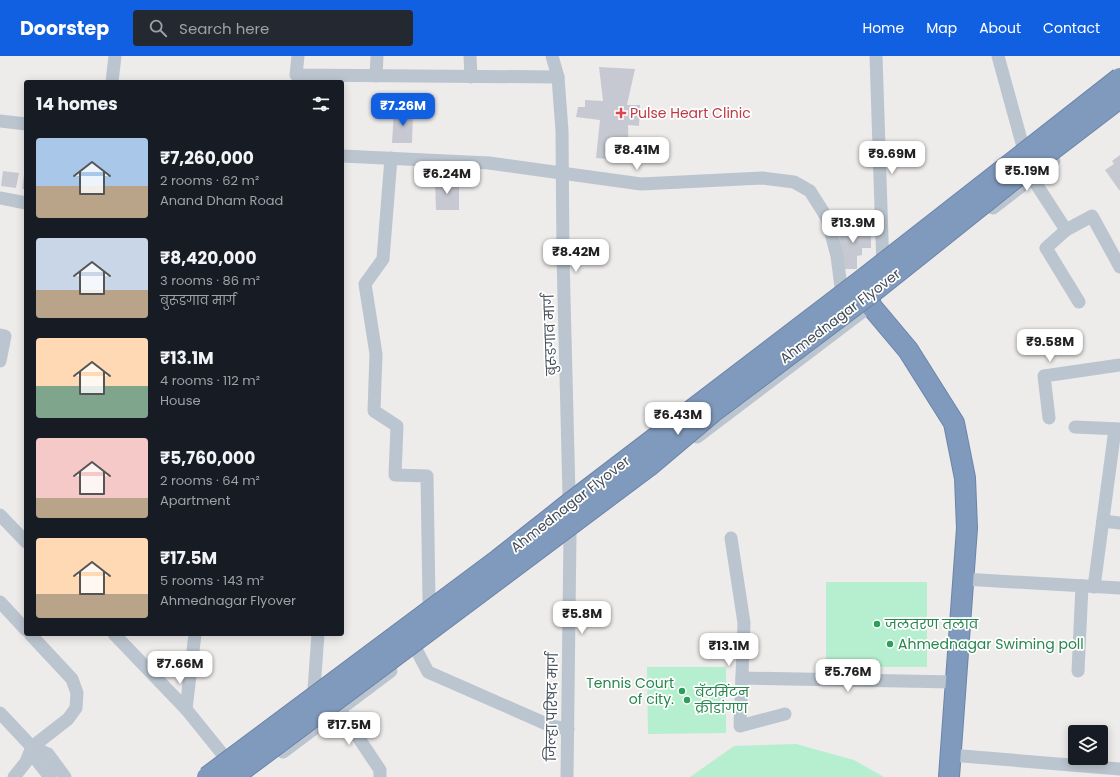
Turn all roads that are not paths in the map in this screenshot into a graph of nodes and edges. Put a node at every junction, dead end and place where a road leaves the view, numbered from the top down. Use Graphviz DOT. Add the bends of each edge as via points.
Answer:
graph roads {
  1 [pos="115,56"];
  2 [pos="298,56"];
  3 [pos="377,56"];
  4 [pos="470,56"];
  5 [pos="552,56"];
  6 [pos="876,56"];
  7 [pos="998,56"];
  8 [pos="1120,70"];
  9 [pos="376,76"];
  10 [pos="471,77"];
  11 [pos="558,77"];
  12 [pos="1120,78"];
  13 [pos="112,80"];
  14 [pos="1120,98"];
  15 [pos="1120,110"];
  16 [pos="0,121"];
  17 [pos="24,124"];
  18 [pos="1023,146"];
  19 [pos="344,156"];
  20 [pos="391,158"];
  21 [pos="562,172"];
  22 [pos="1032,178"];
  23 [pos="0,198"];
  24 [pos="24,203"];
  25 [pos="1066,230"];
  26 [pos="882,257"];
  27 [pos="1120,267"];
  28 [pos="864,270"];
  29 [pos="842,287"];
  30 [pos="878,300"];
  31 [pos="1079,302"];
  32 [pos="0,335"];
  33 [pos="0,361"];
  34 [pos="1120,365"];
  35 [pos="1049,418"];
  36 [pos="1075,427"];
  37 [pos="1118,429"];
  38 [pos="570,494"];
  39 [pos="0,515"];
  40 [pos="1103,521"];
  41 [pos="1120,522"];
  42 [pos="570,534"];
  43 [pos="731,538"];
  44 [pos="24,540"];
  45 [pos="963,580"];
  46 [pos="1088,586"];
  47 [pos="1120,588"];
  48 [pos="429,600"];
  49 [pos="0,602"];
  50 [pos="24,628"];
  51 [pos="32,636"];
  52 [pos="116,636"];
  53 [pos="195,636"];
  54 [pos="318,636"];
  55 [pos="417,651"];
  56 [pos="1078,672"];
  57 [pos="742,678"];
  58 [pos="955,682"];
  59 [pos="314,689"];
  60 [pos="186,709"];
  61 [pos="340,710"];
  62 [pos="0,713"];
  63 [pos="785,714"];
  64 [pos="568,729"];
  65 [pos="32,747"];
  66 [pos="950,755"];
  67 [pos="224,756"];
  68 [pos="1120,769"];
  69 [pos="14,777"];
  70 [pos="50,777"];
  71 [pos="65,777"];
  72 [pos="195,777"];
  73 [pos="207,777"];
  74 [pos="233,777"];
  75 [pos="249,777"];
  76 [pos="380,777"];
  77 [pos="567,777"];
  78 [pos="949,777"];
  1 -- 13 [label="street"];
  2 -- 9 [label="street" via="296,75"];
  3 -- 9 [label="street"];
  4 -- 10 [label="street"];
  5 -- 11 [label="street, बुरूडगाव मार्ग"];
  6 -- 26 [label="street"];
  7 -- 18 [label="street"];
  8 -- 18 [label="street"];
  9 -- 10 [label="street"];
  10 -- 11 [label="street"];
  11 -- 21 [label="street, बुरूडगाव मार्ग"];
  12 -- 73 [label="highway, Ahmednagar Flyover, bridge" via="499,560"];
  14 -- 74 [label="highway, Ahmednagar Flyover, bridge" via="874,291 713,412 648,466"];
  15 -- 22 [label="street"];
  16 -- 17 [label="street"];
  18 -- 22 [label="street"];
  18 -- 26 [label="street"];
  19 -- 20 [label="street"];
  20 -- 21 [label="street" via="489,163"];
  20 -- 48 [label="street" via="383,259 364,284 376,354 374,411 397,426 395,475 426,476"];
  21 -- 29 [label="street" via="641,184 762,178 794,182 810,191 827,218"];
  21 -- 38 [label="street, बुरूडगाव मार्ग"];
  22 -- 25 [label="street"];
  22 -- 30 [label="street"];
  23 -- 24 [label="street"];
  25 -- 27 [label="street" via="1092,216"];
  25 -- 31 [label="street" via="1046,248"];
  26 -- 28 [label="street"];
  26 -- 30 [label="street"];
  28 -- 29 [label="street"];
  28 -- 30 [label="highway"];
  29 -- 38 [label="street"];
  30 -- 42 [label="street"];
  30 -- 45 [label="highway" via="954,423 965,478 967,528"];
  32 -- 33 [label="street" via="5,336"];
  34 -- 35 [label="street" via="1044,376"];
  36 -- 37 [label="street"];
  37 -- 40 [label="street"];
  38 -- 42 [label="street, जिल्हा परिषद मार्ग"];
  38 -- 48 [label="street"];
  39 -- 44 [label="street"];
  40 -- 41 [label="street"];
  40 -- 46 [label="street"];
  42 -- 55 [label="street"];
  42 -- 64 [label="street, जिल्हा परिषद मार्ग"];
  43 -- 57 [label="street" via="744,623"];
  45 -- 46 [label="street"];
  45 -- 58 [label="highway"];
  46 -- 47 [label="street"];
  46 -- 56 [label="street"];
  48 -- 59 [label="street"];
  49 -- 50 [label="street"];
  51 -- 65 [label="street" via="72,679 77,693 76,708 68,719"];
  52 -- 60 [label="street"];
  53 -- 60 [label="street"];
  54 -- 59 [label="street"];
  55 -- 61 [label="street"];
  55 -- 64 [label="street" via="428,672 550,726"];
  57 -- 58 [label="street"];
  57 -- 63 [label="street" via="740,726"];
  58 -- 66 [label="highway"];
  59 -- 67 [label="street"];
  60 -- 67 [label="street"];
  61 -- 75 [label="street"];
  61 -- 76 [label="street" via="380,770"];
  62 -- 65 [label="street"];
  64 -- 77 [label="street, जिल्हा परिषद मार्ग"];
  65 -- 69 [label="street" via="26,762"];
  65 -- 70 [label="street" via="38,762"];
  65 -- 71 [label="street" via="48,754"];
  66 -- 68 [label="street"];
  66 -- 78 [label="highway"];
  67 -- 72 [label="street"];
}
